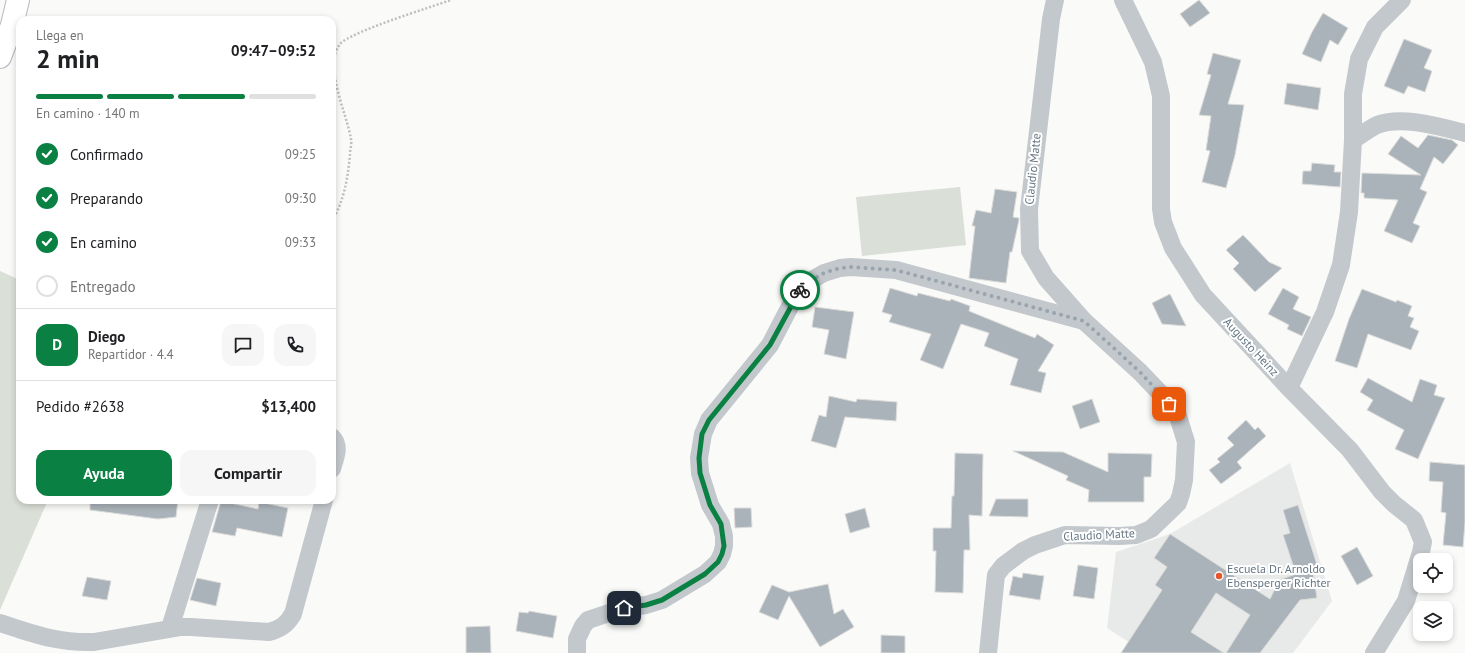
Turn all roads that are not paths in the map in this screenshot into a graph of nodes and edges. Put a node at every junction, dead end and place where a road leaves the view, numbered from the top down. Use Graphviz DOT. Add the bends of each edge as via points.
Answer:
graph roads {
  1 [pos="18,0"];
  2 [pos="1055,0"];
  3 [pos="1123,0"];
  4 [pos="1402,0"];
  5 [pos="0,57"];
  6 [pos="1465,133"];
  7 [pos="1353,140"];
  8 [pos="1084,321"];
  9 [pos="1289,388"];
  10 [pos="336,443"];
  11 [pos="336,452"];
  12 [pos="209,504"];
  13 [pos="323,504"];
  14 [pos="0,623"];
  15 [pos="170,628"];
  16 [pos="577,653"];
  17 [pos="988,653"];
  18 [pos="1374,653"];
  1 -- 5 [label="main road"];
  2 -- 8 [label="street, Claudio Matte" via="1029,208 1030,251 1046,278"];
  3 -- 9 [label="street, Augusto Heinz" via="1152,62 1161,96 1161,208 1167,235 1203,294"];
  4 -- 7 [label="street" via="1375,27 1360,59 1353,94"];
  6 -- 7 [label="street" via="1436,125 1390,122 1378,125"];
  7 -- 9 [label="street" via="1349,212 1341,265 1325,312"];
  8 -- 16 [label="street, Claudio Matte" via="896,270 840,268 808,282 798,291 770,345 709,420 702,434 700,473 710,505 721,524 724,536 724,546 718,562 705,574 662,600 612,611 588,620 577,639"];
  8 -- 17 [label="street, Claudio Matte" via="1140,372 1177,413 1186,442 1181,494 1178,503 1170,512 1144,532 1119,536 1065,535 1035,545 1007,563 996,575"];
  9 -- 18 [label="street, Augusto Heinz" via="1350,450 1382,492 1414,520 1423,542 1406,601"];
  10 -- 11 [label="street"];
  12 -- 15 [label="street"];
  13 -- 15 [label="street" via="293,614 283,627 269,632 191,626"];
  14 -- 15 [label="street" via="44,638 79,643"];
}
